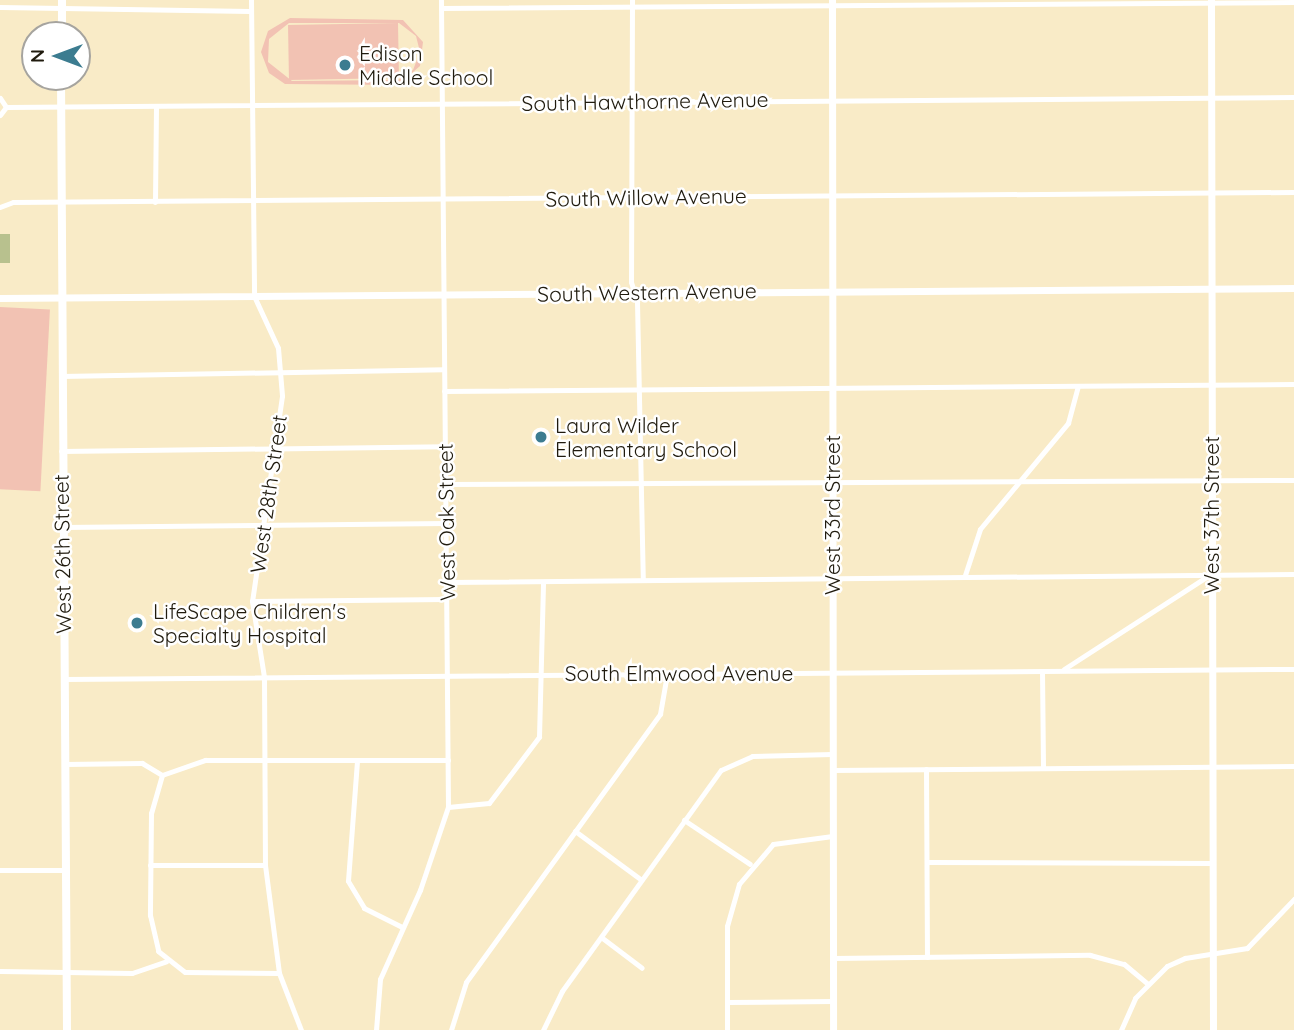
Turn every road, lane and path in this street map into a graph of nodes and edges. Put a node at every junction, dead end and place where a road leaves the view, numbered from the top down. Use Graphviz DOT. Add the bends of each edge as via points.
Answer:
graph roads {
  1 [pos="62,0"];
  2 [pos="251,0"];
  3 [pos="441,0"];
  4 [pos="1211,1"];
  5 [pos="832,2"];
  6 [pos="1294,2"];
  7 [pos="632,3"];
  8 [pos="0,7"];
  9 [pos="441,8"];
  10 [pos="62,11"];
  11 [pos="250,11"];
  12 [pos="62,21"];
  13 [pos="61,91"];
  14 [pos="1212,97"];
  15 [pos="1294,97"];
  16 [pos="0,98"];
  17 [pos="832,99"];
  18 [pos="631,101"];
  19 [pos="442,104"];
  20 [pos="251,105"];
  21 [pos="156,106"];
  22 [pos="6,107"];
  23 [pos="61,108"];
  24 [pos="0,116"];
  25 [pos="1211,192"];
  26 [pos="1294,192"];
  27 [pos="832,196"];
  28 [pos="631,197"];
  29 [pos="443,200"];
  30 [pos="155,202"];
  31 [pos="252,202"];
  32 [pos="61,203"];
  33 [pos="0,207"];
  34 [pos="1211,288"];
  35 [pos="1294,288"];
  36 [pos="832,290"];
  37 [pos="634,292"];
  38 [pos="444,295"];
  39 [pos="254,296"];
  40 [pos="61,297"];
  41 [pos="0,298"];
  42 [pos="444,369"];
  43 [pos="281,373"];
  44 [pos="61,376"];
  45 [pos="1294,384"];
  46 [pos="1211,385"];
  47 [pos="832,386"];
  48 [pos="1078,386"];
  49 [pos="639,388"];
  50 [pos="444,391"];
  51 [pos="445,446"];
  52 [pos="274,449"];
  53 [pos="61,451"];
  54 [pos="1294,480"];
  55 [pos="832,481"];
  56 [pos="1210,481"];
  57 [pos="1015,482"];
  58 [pos="640,483"];
  59 [pos="445,484"];
  60 [pos="446,523"];
  61 [pos="262,526"];
  62 [pos="62,527"];
  63 [pos="1294,574"];
  64 [pos="965,575"];
  65 [pos="1210,575"];
  66 [pos="832,577"];
  67 [pos="643,580"];
  68 [pos="446,582"];
  69 [pos="543,582"];
  70 [pos="446,599"];
  71 [pos="252,601"];
  72 [pos="1064,669"];
  73 [pos="1294,669"];
  74 [pos="1210,670"];
  75 [pos="832,671"];
  76 [pos="1042,671"];
  77 [pos="543,673"];
  78 [pos="447,674"];
  79 [pos="667,674"];
  80 [pos="264,677"];
  81 [pos="64,679"];
  82 [pos="832,754"];
  83 [pos="448,760"];
  84 [pos="357,761"];
  85 [pos="265,762"];
  86 [pos="65,764"];
  87 [pos="1294,766"];
  88 [pos="1043,767"];
  89 [pos="1213,767"];
  90 [pos="926,769"];
  91 [pos="832,770"];
  92 [pos="162,775"];
  93 [pos="448,807"];
  94 [pos="684,820"];
  95 [pos="575,831"];
  96 [pos="832,836"];
  97 [pos="928,862"];
  98 [pos="1213,863"];
  99 [pos="750,864"];
  100 [pos="150,865"];
  101 [pos="265,865"];
  102 [pos="0,870"];
  103 [pos="66,870"];
  104 [pos="640,879"];
  105 [pos="1294,899"];
  106 [pos="402,927"];
  107 [pos="601,937"];
  108 [pos="1213,955"];
  109 [pos="927,957"];
  110 [pos="833,958"];
  111 [pos="166,961"];
  112 [pos="642,968"];
  113 [pos="0,971"];
  114 [pos="279,973"];
  115 [pos="67,975"];
  116 [pos="1148,984"];
  117 [pos="833,1001"];
  118 [pos="727,1002"];
  119 [pos="68,1030"];
  120 [pos="301,1030"];
  121 [pos="376,1030"];
  122 [pos="451,1030"];
  123 [pos="543,1030"];
  124 [pos="727,1030"];
  125 [pos="833,1030"];
  126 [pos="1121,1030"];
  127 [pos="1213,1030"];
  1 -- 10 [label="main road"];
  2 -- 11 [label="street, West 28th Street"];
  3 -- 9 [label="street, West Oak Street"];
  4 -- 5 [label="street"];
  4 -- 6 [label="street"];
  4 -- 14 [label="street, West 37th Street"];
  5 -- 7 [label="street"];
  5 -- 17 [label="street, West 33rd Street"];
  7 -- 9 [label="street"];
  7 -- 18 [label="street"];
  8 -- 10 [label="street"];
  9 -- 19 [label="street, West Oak Street"];
  10 -- 11 [label="street"];
  10 -- 12 [label="main road"];
  11 -- 20 [label="street, West 28th Street"];
  13 -- 23 [label="main road, West 26th Street"];
  14 -- 15 [label="street, South Hawthorne Avenue"];
  14 -- 17 [label="street, South Hawthorne Avenue"];
  14 -- 25 [label="street, West 37th Street"];
  16 -- 22 [label="street"];
  17 -- 18 [label="street, South Hawthorne Avenue"];
  17 -- 27 [label="street, West 33rd Street"];
  18 -- 19 [label="street, South Hawthorne Avenue"];
  18 -- 28 [label="street"];
  19 -- 20 [label="street, South Hawthorne Avenue"];
  19 -- 29 [label="street, West Oak Street"];
  20 -- 21 [label="street, South Hawthorne Avenue"];
  20 -- 31 [label="street, West 28th Street"];
  21 -- 23 [label="street, South Hawthorne Avenue"];
  21 -- 30 [label="street"];
  22 -- 23 [label="street, South Hawthorne Avenue"];
  22 -- 24 [label="street"];
  23 -- 32 [label="main road, West 26th Street"];
  25 -- 26 [label="street, South Willow Avenue"];
  25 -- 27 [label="street, South Willow Avenue"];
  25 -- 34 [label="street, West 37th Street"];
  27 -- 28 [label="street, South Willow Avenue"];
  27 -- 36 [label="street, West 33rd Street"];
  28 -- 29 [label="street, South Willow Avenue"];
  28 -- 37 [label="street"];
  29 -- 31 [label="street, South Willow Avenue"];
  29 -- 38 [label="street, West Oak Street"];
  30 -- 31 [label="street, South Willow Avenue"];
  30 -- 32 [label="street, South Willow Avenue"];
  31 -- 39 [label="street, West 28th Street"];
  32 -- 33 [label="street, South Willow Avenue"];
  32 -- 40 [label="main road, West 26th Street"];
  34 -- 35 [label="street, South Western Avenue"];
  34 -- 36 [label="street, South Western Avenue"];
  34 -- 46 [label="street, West 37th Street"];
  36 -- 37 [label="street, South Western Avenue"];
  36 -- 47 [label="street, West 33rd Street"];
  37 -- 38 [label="street, South Western Avenue"];
  37 -- 49 [label="street"];
  38 -- 39 [label="street, South Western Avenue"];
  38 -- 42 [label="street, West Oak Street"];
  39 -- 40 [label="street, South Western Avenue"];
  39 -- 43 [label="street, West 28th Street" via="273,335"];
  40 -- 41 [label="street, South Western Avenue"];
  40 -- 44 [label="main road, West 26th Street"];
  42 -- 43 [label="street"];
  42 -- 50 [label="street, West Oak Street"];
  43 -- 44 [label="street"];
  43 -- 52 [label="street, West 28th Street"];
  44 -- 53 [label="main road, West 26th Street"];
  45 -- 46 [label="street"];
  46 -- 48 [label="street"];
  46 -- 56 [label="street, West 37th Street"];
  47 -- 48 [label="street"];
  47 -- 49 [label="street"];
  47 -- 55 [label="street, West 33rd Street"];
  48 -- 57 [label="street" via="1068,423"];
  49 -- 50 [label="street"];
  49 -- 58 [label="street"];
  50 -- 51 [label="street, West Oak Street"];
  51 -- 52 [label="street"];
  51 -- 59 [label="street, West Oak Street"];
  52 -- 53 [label="street"];
  52 -- 61 [label="street, West 28th Street"];
  53 -- 62 [label="main road, West 26th Street"];
  54 -- 56 [label="street"];
  55 -- 57 [label="street"];
  55 -- 58 [label="street"];
  55 -- 66 [label="street, West 33rd Street"];
  56 -- 57 [label="street"];
  56 -- 65 [label="street, West 37th Street"];
  57 -- 64 [label="street" via="980,529"];
  58 -- 59 [label="street"];
  58 -- 67 [label="street"];
  59 -- 60 [label="street, West Oak Street"];
  60 -- 61 [label="street"];
  60 -- 68 [label="street, West Oak Street"];
  61 -- 62 [label="street"];
  61 -- 71 [label="street, West 28th Street"];
  62 -- 81 [label="main road, West 26th Street"];
  63 -- 65 [label="street"];
  64 -- 65 [label="street"];
  64 -- 66 [label="street"];
  65 -- 72 [label="street"];
  65 -- 74 [label="street, West 37th Street"];
  66 -- 67 [label="street"];
  66 -- 75 [label="street, West 33rd Street"];
  67 -- 69 [label="street"];
  68 -- 69 [label="street"];
  68 -- 70 [label="street, West Oak Street"];
  69 -- 77 [label="street"];
  70 -- 71 [label="street"];
  70 -- 78 [label="street, West Oak Street"];
  71 -- 80 [label="street, West 28th Street"];
  72 -- 74 [label="street, South Elmwood Avenue"];
  72 -- 76 [label="street, South Elmwood Avenue"];
  73 -- 74 [label="street, South Elmwood Avenue"];
  74 -- 89 [label="street, West 37th Street"];
  75 -- 76 [label="street, South Elmwood Avenue"];
  75 -- 79 [label="street, South Elmwood Avenue"];
  75 -- 82 [label="street, West 33rd Street"];
  76 -- 88 [label="street"];
  77 -- 78 [label="street, South Elmwood Avenue"];
  77 -- 79 [label="street, South Elmwood Avenue"];
  77 -- 93 [label="street" via="542,726 534,747 489,803"];
  78 -- 80 [label="street, South Elmwood Avenue"];
  78 -- 83 [label="street, West Oak Street"];
  79 -- 95 [label="street" via="660,714"];
  80 -- 81 [label="street, South Elmwood Avenue"];
  80 -- 85 [label="street, West 28th Street"];
  81 -- 86 [label="main road, West 26th Street"];
  82 -- 91 [label="street, West 33rd Street"];
  82 -- 94 [label="street" via="742,757 720,770"];
  83 -- 84 [label="street"];
  83 -- 93 [label="street, West Oak Street"];
  84 -- 85 [label="street"];
  84 -- 106 [label="street" via="348,881 364,908"];
  85 -- 92 [label="street" via="205,760"];
  85 -- 101 [label="street, West 28th Street"];
  86 -- 92 [label="street" via="142,763"];
  86 -- 103 [label="main road, West 26th Street"];
  87 -- 89 [label="street"];
  88 -- 89 [label="street"];
  88 -- 90 [label="street"];
  89 -- 98 [label="street, West 37th Street"];
  90 -- 91 [label="street"];
  90 -- 97 [label="street"];
  91 -- 96 [label="street, West 33rd Street"];
  92 -- 100 [label="street" via="151,813"];
  93 -- 106 [label="street, West Oak Street"];
  94 -- 99 [label="street"];
  94 -- 104 [label="street"];
  95 -- 104 [label="street"];
  95 -- 122 [label="street" via="466,982"];
  96 -- 99 [label="street" via="785,839"];
  96 -- 110 [label="street, West 33rd Street"];
  97 -- 98 [label="street"];
  97 -- 109 [label="street"];
  98 -- 108 [label="street, West 37th Street"];
  99 -- 118 [label="street" via="732,901 727,926"];
  100 -- 101 [label="street"];
  100 -- 111 [label="street" via="152,934"];
  101 -- 114 [label="street, West 28th Street"];
  102 -- 103 [label="street"];
  103 -- 115 [label="main road, West 26th Street"];
  104 -- 107 [label="street"];
  105 -- 108 [label="street" via="1247,948"];
  106 -- 121 [label="street, West Oak Street" via="380,979"];
  107 -- 112 [label="street"];
  107 -- 123 [label="street" via="553,1005"];
  108 -- 116 [label="street" via="1174,962"];
  108 -- 127 [label="street, West 37th Street"];
  109 -- 110 [label="street"];
  109 -- 116 [label="street" via="1090,955 1124,964"];
  110 -- 117 [label="street, West 33rd Street"];
  111 -- 114 [label="street" via="185,972"];
  111 -- 115 [label="street" via="132,973"];
  113 -- 115 [label="street"];
  114 -- 120 [label="street, West 28th Street"];
  115 -- 119 [label="main road, West 26th Street"];
  116 -- 126 [label="street" via="1128,1009"];
  117 -- 118 [label="street"];
  117 -- 125 [label="street, West 33rd Street"];
  118 -- 124 [label="street"];
}
